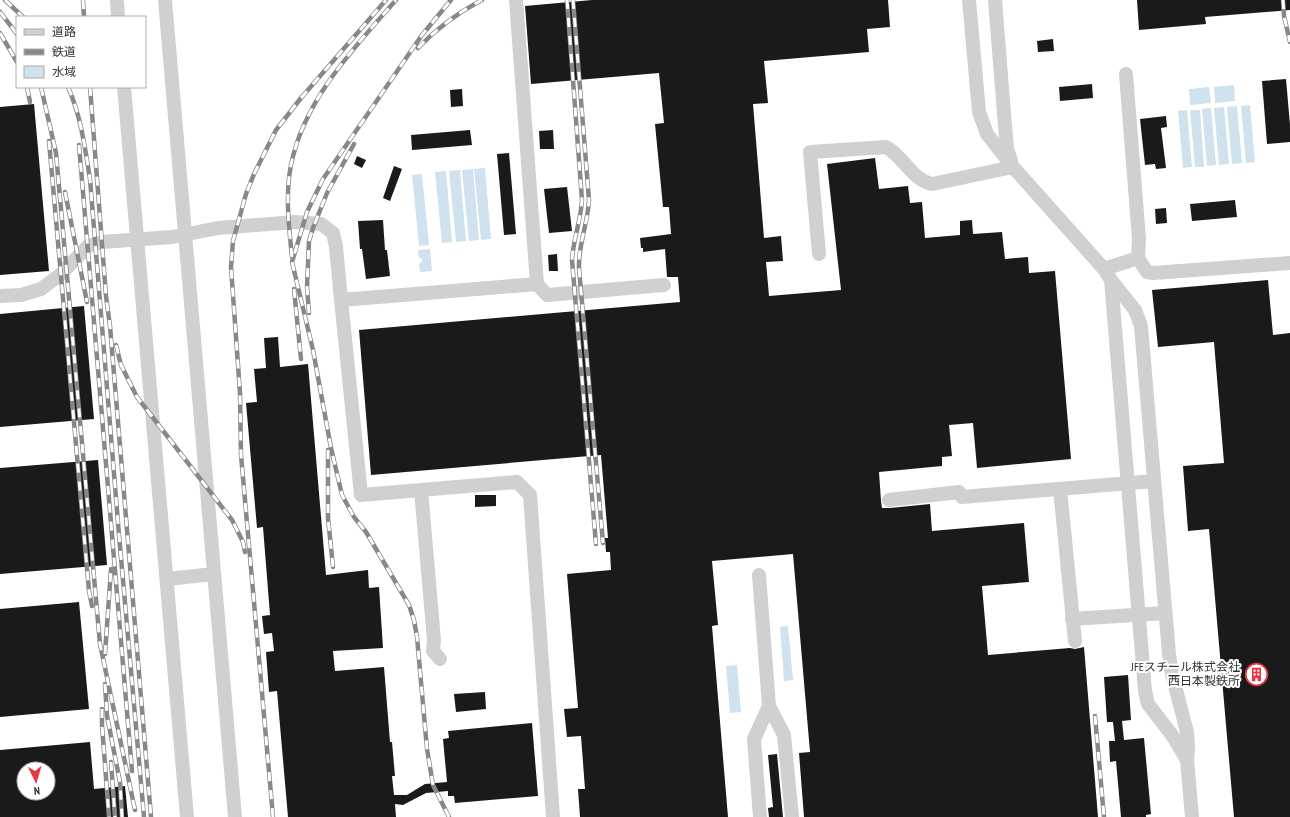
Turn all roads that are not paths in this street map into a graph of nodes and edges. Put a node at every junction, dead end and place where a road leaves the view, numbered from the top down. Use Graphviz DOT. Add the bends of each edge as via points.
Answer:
graph roads {
  1 [pos="117,0"];
  2 [pos="165,0"];
  3 [pos="516,0"];
  4 [pos="969,0"];
  5 [pos="995,0"];
  6 [pos="118,16"];
  7 [pos="1126,74"];
  8 [pos="124,88"];
  9 [pos="1013,167"];
  10 [pos="186,233"];
  11 [pos="138,239"];
  12 [pos="819,254"];
  13 [pos="1138,258"];
  14 [pos="1290,263"];
  15 [pos="1108,275"];
  16 [pos="537,284"];
  17 [pos="664,286"];
  18 [pos="0,296"];
  19 [pos="341,300"];
  20 [pos="1154,481"];
  21 [pos="1128,483"];
  22 [pos="1060,489"];
  23 [pos="421,490"];
  24 [pos="889,500"];
  25 [pos="214,574"];
  26 [pos="759,575"];
  27 [pos="167,579"];
  28 [pos="1165,613"];
  29 [pos="1138,615"];
  30 [pos="1072,619"];
  31 [pos="1074,641"];
  32 [pos="440,659"];
  33 [pos="769,706"];
  34 [pos="1187,760"];
  35 [pos="187,817"];
  36 [pos="235,817"];
  37 [pos="553,817"];
  38 [pos="760,817"];
  39 [pos="792,817"];
  40 [pos="1192,817"];
  1 -- 6 [label="lane"];
  2 -- 10 [label="lane"];
  3 -- 16 [label="lane"];
  4 -- 9 [label="lane" via="979,112 987,134"];
  5 -- 9 [label="lane" via="1007,148"];
  7 -- 13 [label="lane" via="1139,239"];
  8 -- 11 [label="lane"];
  9 -- 12 [label="lane" via="932,184 918,178 886,147 810,152"];
  9 -- 15 [label="lane"];
  10 -- 11 [label="lane"];
  10 -- 19 [label="lane" via="295,222 321,224 333,233"];
  10 -- 25 [label="lane"];
  11 -- 18 [label="lane" via="102,242 88,246 61,274 42,289 21,295"];
  11 -- 27 [label="lane"];
  13 -- 14 [label="lane" via="1147,272 1153,273"];
  13 -- 15 [label="lane"];
  15 -- 20 [label="lane" via="1135,310 1141,326"];
  15 -- 21 [label="lane"];
  16 -- 17 [label="lane" via="547,295"];
  16 -- 19 [label="lane"];
  19 -- 23 [label="lane" via="361,495"];
  20 -- 21 [label="lane"];
  20 -- 28 [label="lane"];
  21 -- 22 [label="lane"];
  21 -- 29 [label="lane"];
  22 -- 24 [label="lane" via="962,497 959,492"];
  22 -- 30 [label="lane"];
  23 -- 32 [label="lane" via="433,651"];
  23 -- 37 [label="lane" via="517,482 530,496"];
  25 -- 27 [label="lane"];
  25 -- 36 [label="lane"];
  26 -- 33 [label="lane"];
  27 -- 35 [label="lane"];
  28 -- 29 [label="lane"];
  28 -- 34 [label="lane" via="1172,674 1187,732"];
  29 -- 30 [label="lane"];
  29 -- 34 [label="lane" via="1148,704"];
  30 -- 31 [label="lane"];
  33 -- 38 [label="lane" via="754,739"];
  33 -- 39 [label="lane" via="784,735"];
  34 -- 40 [label="lane"];
}
